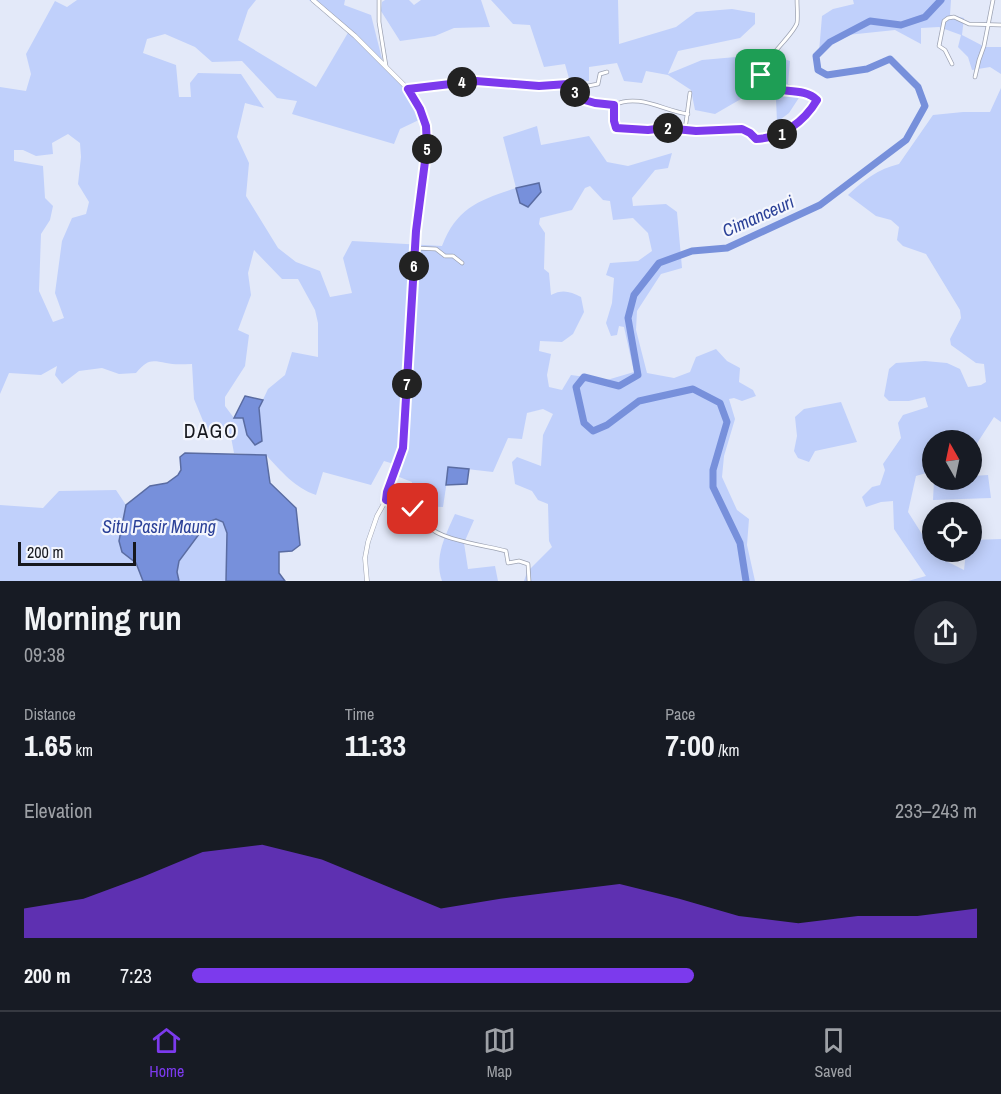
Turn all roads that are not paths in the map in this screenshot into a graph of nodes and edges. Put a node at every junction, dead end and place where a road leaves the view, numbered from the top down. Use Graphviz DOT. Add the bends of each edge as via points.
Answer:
graph roads {
  1 [pos="313,0"];
  2 [pos="379,0"];
  3 [pos="797,0"];
  4 [pos="993,0"];
  5 [pos="989,26"];
  6 [pos="1001,26"];
  7 [pos="952,64"];
  8 [pos="387,68"];
  9 [pos="608,72"];
  10 [pos="975,76"];
  11 [pos="408,89"];
  12 [pos="573,89"];
  13 [pos="690,93"];
  14 [pos="614,105"];
  15 [pos="688,114"];
  16 [pos="685,130"];
  17 [pos="415,248"];
  18 [pos="462,263"];
  19 [pos="386,500"];
  20 [pos="367,581"];
  21 [pos="529,581"];
  1 -- 8 [label="street"];
  2 -- 8 [label="street"];
  3 -- 16 [label="street" via="795,27 766,62 762,81 773,90 808,93 816,98 815,103 794,126 769,139 756,139 742,129"];
  4 -- 5 [label="street"];
  5 -- 6 [label="street"];
  5 -- 7 [label="street" via="969,24 954,17 944,21 939,46"];
  5 -- 10 [label="street"];
  8 -- 11 [label="street"];
  9 -- 12 [label="street" via="600,74 598,84"];
  11 -- 12 [label="street" via="476,81 568,84"];
  11 -- 17 [label="street" via="420,109 428,136"];
  12 -- 14 [label="street" via="581,99"];
  13 -- 15 [label="street"];
  14 -- 15 [label="street" via="656,104 671,112"];
  14 -- 16 [label="street" via="616,128"];
  15 -- 16 [label="street"];
  17 -- 18 [label="street" via="436,249"];
  17 -- 19 [label="street" via="403,448"];
  19 -- 20 [label="street" via="368,542"];
  19 -- 21 [label="street" via="425,511 430,527 447,537 506,551 508,563 528,564"];
}
